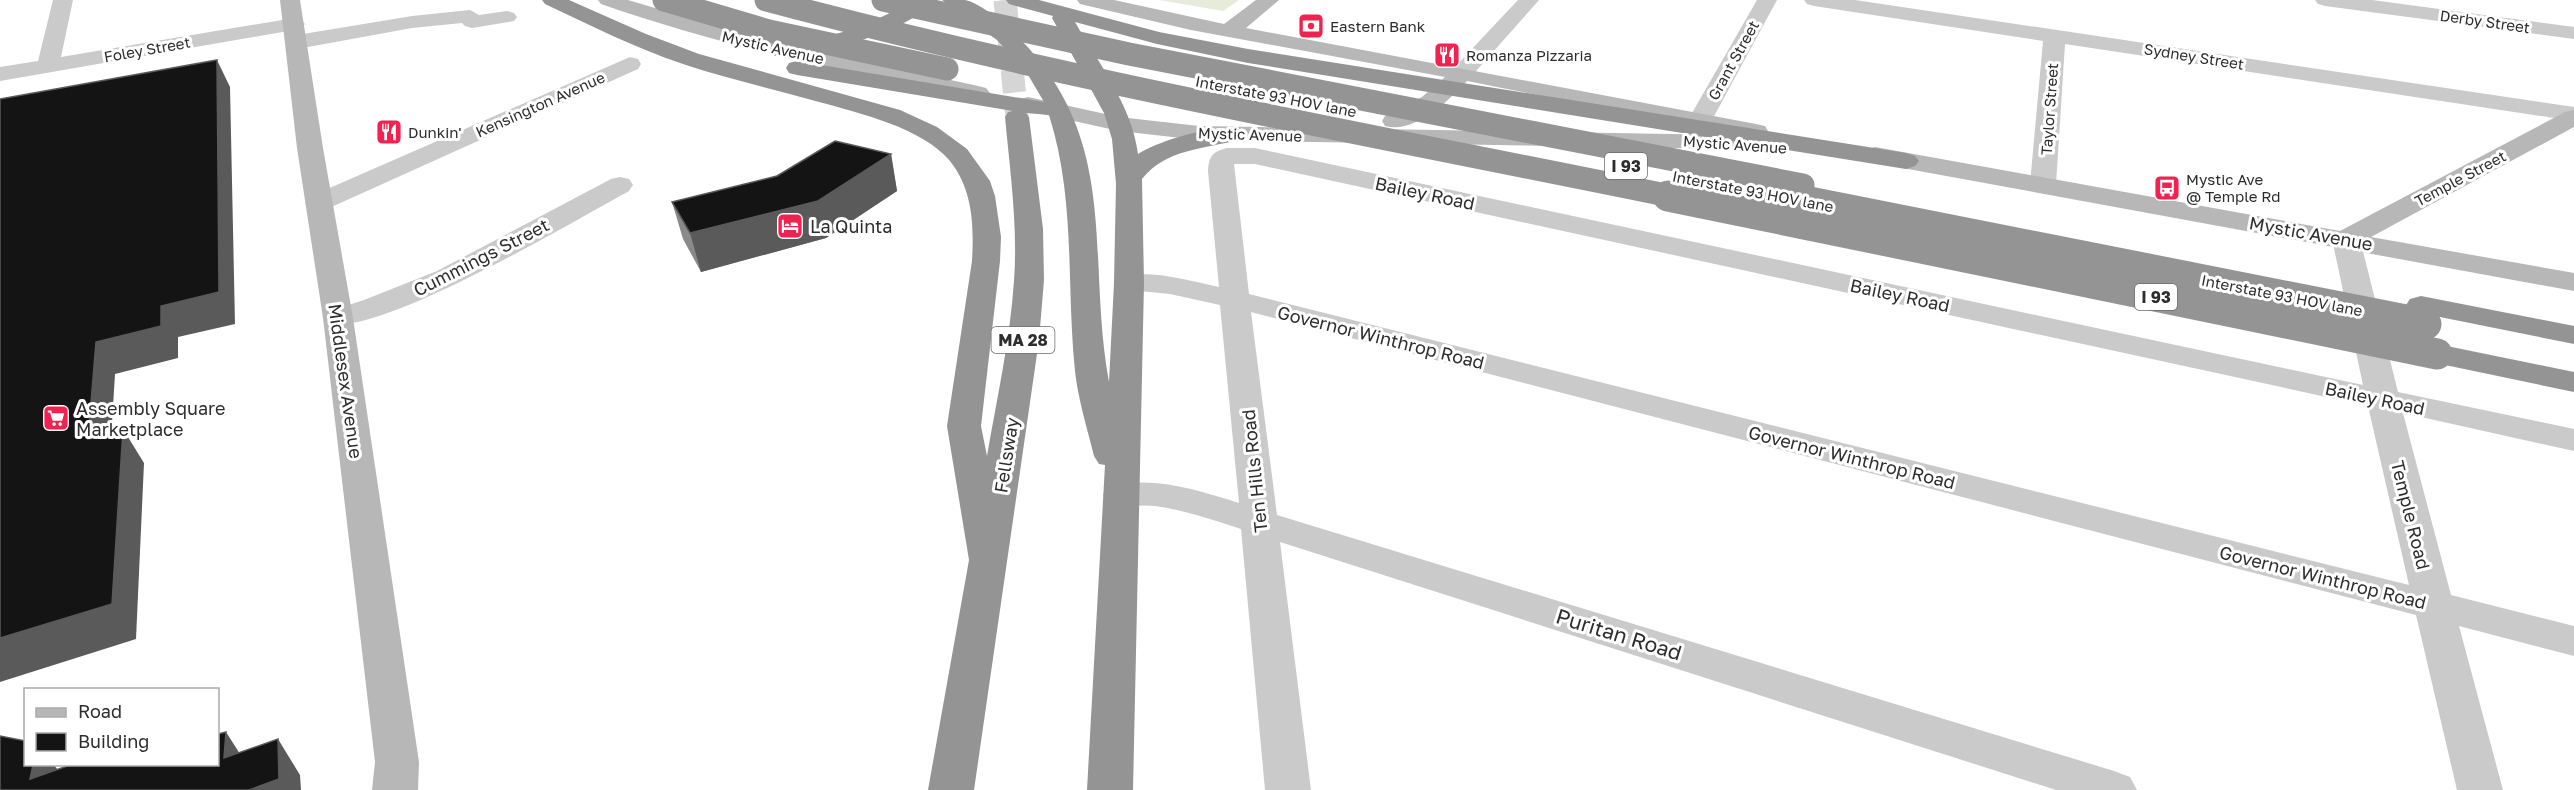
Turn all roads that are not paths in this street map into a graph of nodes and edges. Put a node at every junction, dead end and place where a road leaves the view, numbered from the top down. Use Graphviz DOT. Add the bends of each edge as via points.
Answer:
graph roads {
  1 [pos="63,0"];
  2 [pos="290,0"];
  3 [pos="552,0"];
  4 [pos="608,0"];
  5 [pos="664,0"];
  6 [pos="766,0"];
  7 [pos="827,0"];
  8 [pos="883,0"];
  9 [pos="924,0"];
  10 [pos="952,0"];
  11 [pos="1016,0"];
  12 [pos="1087,0"];
  13 [pos="1269,0"];
  14 [pos="1528,0"];
  15 [pos="1767,0"];
  16 [pos="1814,0"];
  17 [pos="2325,0"];
  18 [pos="1057,7"];
  19 [pos="507,17"];
  20 [pos="1228,31"];
  21 [pos="295,33"];
  22 [pos="2574,33"];
  23 [pos="2051,35"];
  24 [pos="1045,36"];
  25 [pos="779,50"];
  26 [pos="630,64"];
  27 [pos="48,66"];
  28 [pos="0,74"];
  29 [pos="1454,81"];
  30 [pos="1062,112"];
  31 [pos="2574,116"];
  32 [pos="1017,117"];
  33 [pos="1700,120"];
  34 [pos="1119,124"];
  35 [pos="1326,136"];
  36 [pos="1228,145"];
  37 [pos="1906,161"];
  38 [pos="1129,178"];
  39 [pos="620,184"];
  40 [pos="2043,184"];
  41 [pos="1634,188"];
  42 [pos="318,203"];
  43 [pos="2346,239"];
  44 [pos="2574,282"];
  45 [pos="1129,283"];
  46 [pos="1236,299"];
  47 [pos="2423,314"];
  48 [pos="338,318"];
  49 [pos="2574,335"];
  50 [pos="2574,353"];
  51 [pos="2574,382"];
  52 [pos="2383,400"];
  53 [pos="2574,440"];
  54 [pos="1121,495"];
  55 [pos="1259,521"];
  56 [pos="988,561"];
  57 [pos="2433,605"];
  58 [pos="2574,641"];
  59 [pos="400,781"];
  60 [pos="951,790"];
  61 [pos="1110,790"];
  62 [pos="1288,790"];
  63 [pos="2114,790"];
  64 [pos="2480,790"];
  1 -- 27 [label="street"];
  2 -- 21 [label="main road, Middlesex Avenue"];
  3 -- 30 [label="highway" via="636,29 752,59"];
  3 -- 56 [label="highway" via="691,59 891,115 944,142 969,166 982,196 987,237 964,426"];
  4 -- 25 [label="main road, Mystic Avenue"];
  5 -- 41 [label="highway, bridge" via="798,39 944,68 1442,163"];
  6 -- 41 [label="highway, I 93, bridge" via="1023,63"];
  7 -- 47 [label="highway, Interstate 93 HOV lane / I 93, bridge" via="1114,64"];
  8 -- 24 [label="highway, I 93, bridge"];
  9 -- 24 [label="highway, bridge"];
  9 -- 25 [label="highway" via="861,34"];
  10 -- 30 [label="highway" via="996,28 1023,52"];
  11 -- 18 [label="highway"];
  12 -- 20 [label="main road, Mystic Avenue"];
  13 -- 20 [label="main road"];
  14 -- 29 [label="street"];
  15 -- 33 [label="street, Grant Street"];
  16 -- 23 [label="street, Sydney Street"];
  17 -- 22 [label="street, Derby Street"];
  18 -- 29 [label="highway" via="1197,46"];
  18 -- 34 [label="highway" via="1112,104"];
  19 -- 21 [label="street" via="472,22 468,12 412,22"];
  20 -- 29 [label="main road, Mystic Avenue"];
  21 -- 27 [label="street, Foley Street"];
  21 -- 42 [label="main road, Middlesex Avenue"];
  23 -- 31 [label="street, Sydney Street"];
  23 -- 40 [label="street, Taylor Street" via="2054,42"];
  24 -- 47 [label="highway, I 93, bridge"];
  25 -- 30 [label="main road, Mystic Avenue"];
  26 -- 42 [label="street, Kensington Avenue"];
  27 -- 28 [label="street, Foley Street"];
  29 -- 33 [label="main road, Mystic Avenue"];
  29 -- 35 [label="main road" via="1428,105 1402,118"];
  29 -- 37 [label="highway"];
  30 -- 34 [label="main road, Mystic Avenue"];
  30 -- 54 [label="highway" via="1078,176 1091,373"];
  31 -- 43 [label="main road, Temple Street"];
  32 -- 56 [label="highway, Fellsway / MA 28" via="1029,229 1029,280"];
  33 -- 37 [label="main road, Mystic Avenue"];
  34 -- 36 [label="main road, Mystic Avenue"];
  34 -- 38 [label="highway"];
  35 -- 36 [label="main road, Mystic Avenue"];
  35 -- 37 [label="main road, Mystic Avenue" via="1705,141"];
  36 -- 38 [label="highway" via="1163,150"];
  36 -- 46 [label="street, Ten Hills Road" via="1221,171"];
  36 -- 52 [label="street, Bailey Road" via="1255,156"];
  37 -- 40 [label="main road, Mystic Avenue"];
  38 -- 45 [label="highway"];
  39 -- 48 [label="street, Cummings Street" via="425,288"];
  40 -- 43 [label="main road, Mystic Avenue"];
  41 -- 51 [label="highway, I 93, bridge"];
  42 -- 48 [label="main road, Middlesex Avenue"];
  43 -- 44 [label="main road, Mystic Avenue"];
  43 -- 52 [label="street, Temple Road"];
  45 -- 46 [label="street, Governor Winthrop Road" via="1170,285"];
  45 -- 54 [label="highway"];
  46 -- 55 [label="street, Ten Hills Road"];
  46 -- 57 [label="street, Governor Winthrop Road"];
  47 -- 49 [label="highway, I 93"];
  47 -- 50 [label="highway, Interstate 93 HOV lane / I 93"];
  48 -- 59 [label="main road, Middlesex Avenue"];
  52 -- 53 [label="street, Bailey Road"];
  52 -- 57 [label="street, Temple Road"];
  54 -- 55 [label="street, Puritan Road" via="1188,500"];
  54 -- 61 [label="highway"];
  55 -- 62 [label="street, Ten Hills Road"];
  55 -- 63 [label="street, Puritan Road"];
  56 -- 60 [label="highway, Fellsway / MA 28"];
  57 -- 58 [label="street, Governor Winthrop Road"];
  57 -- 64 [label="street, Temple Road"];
}
